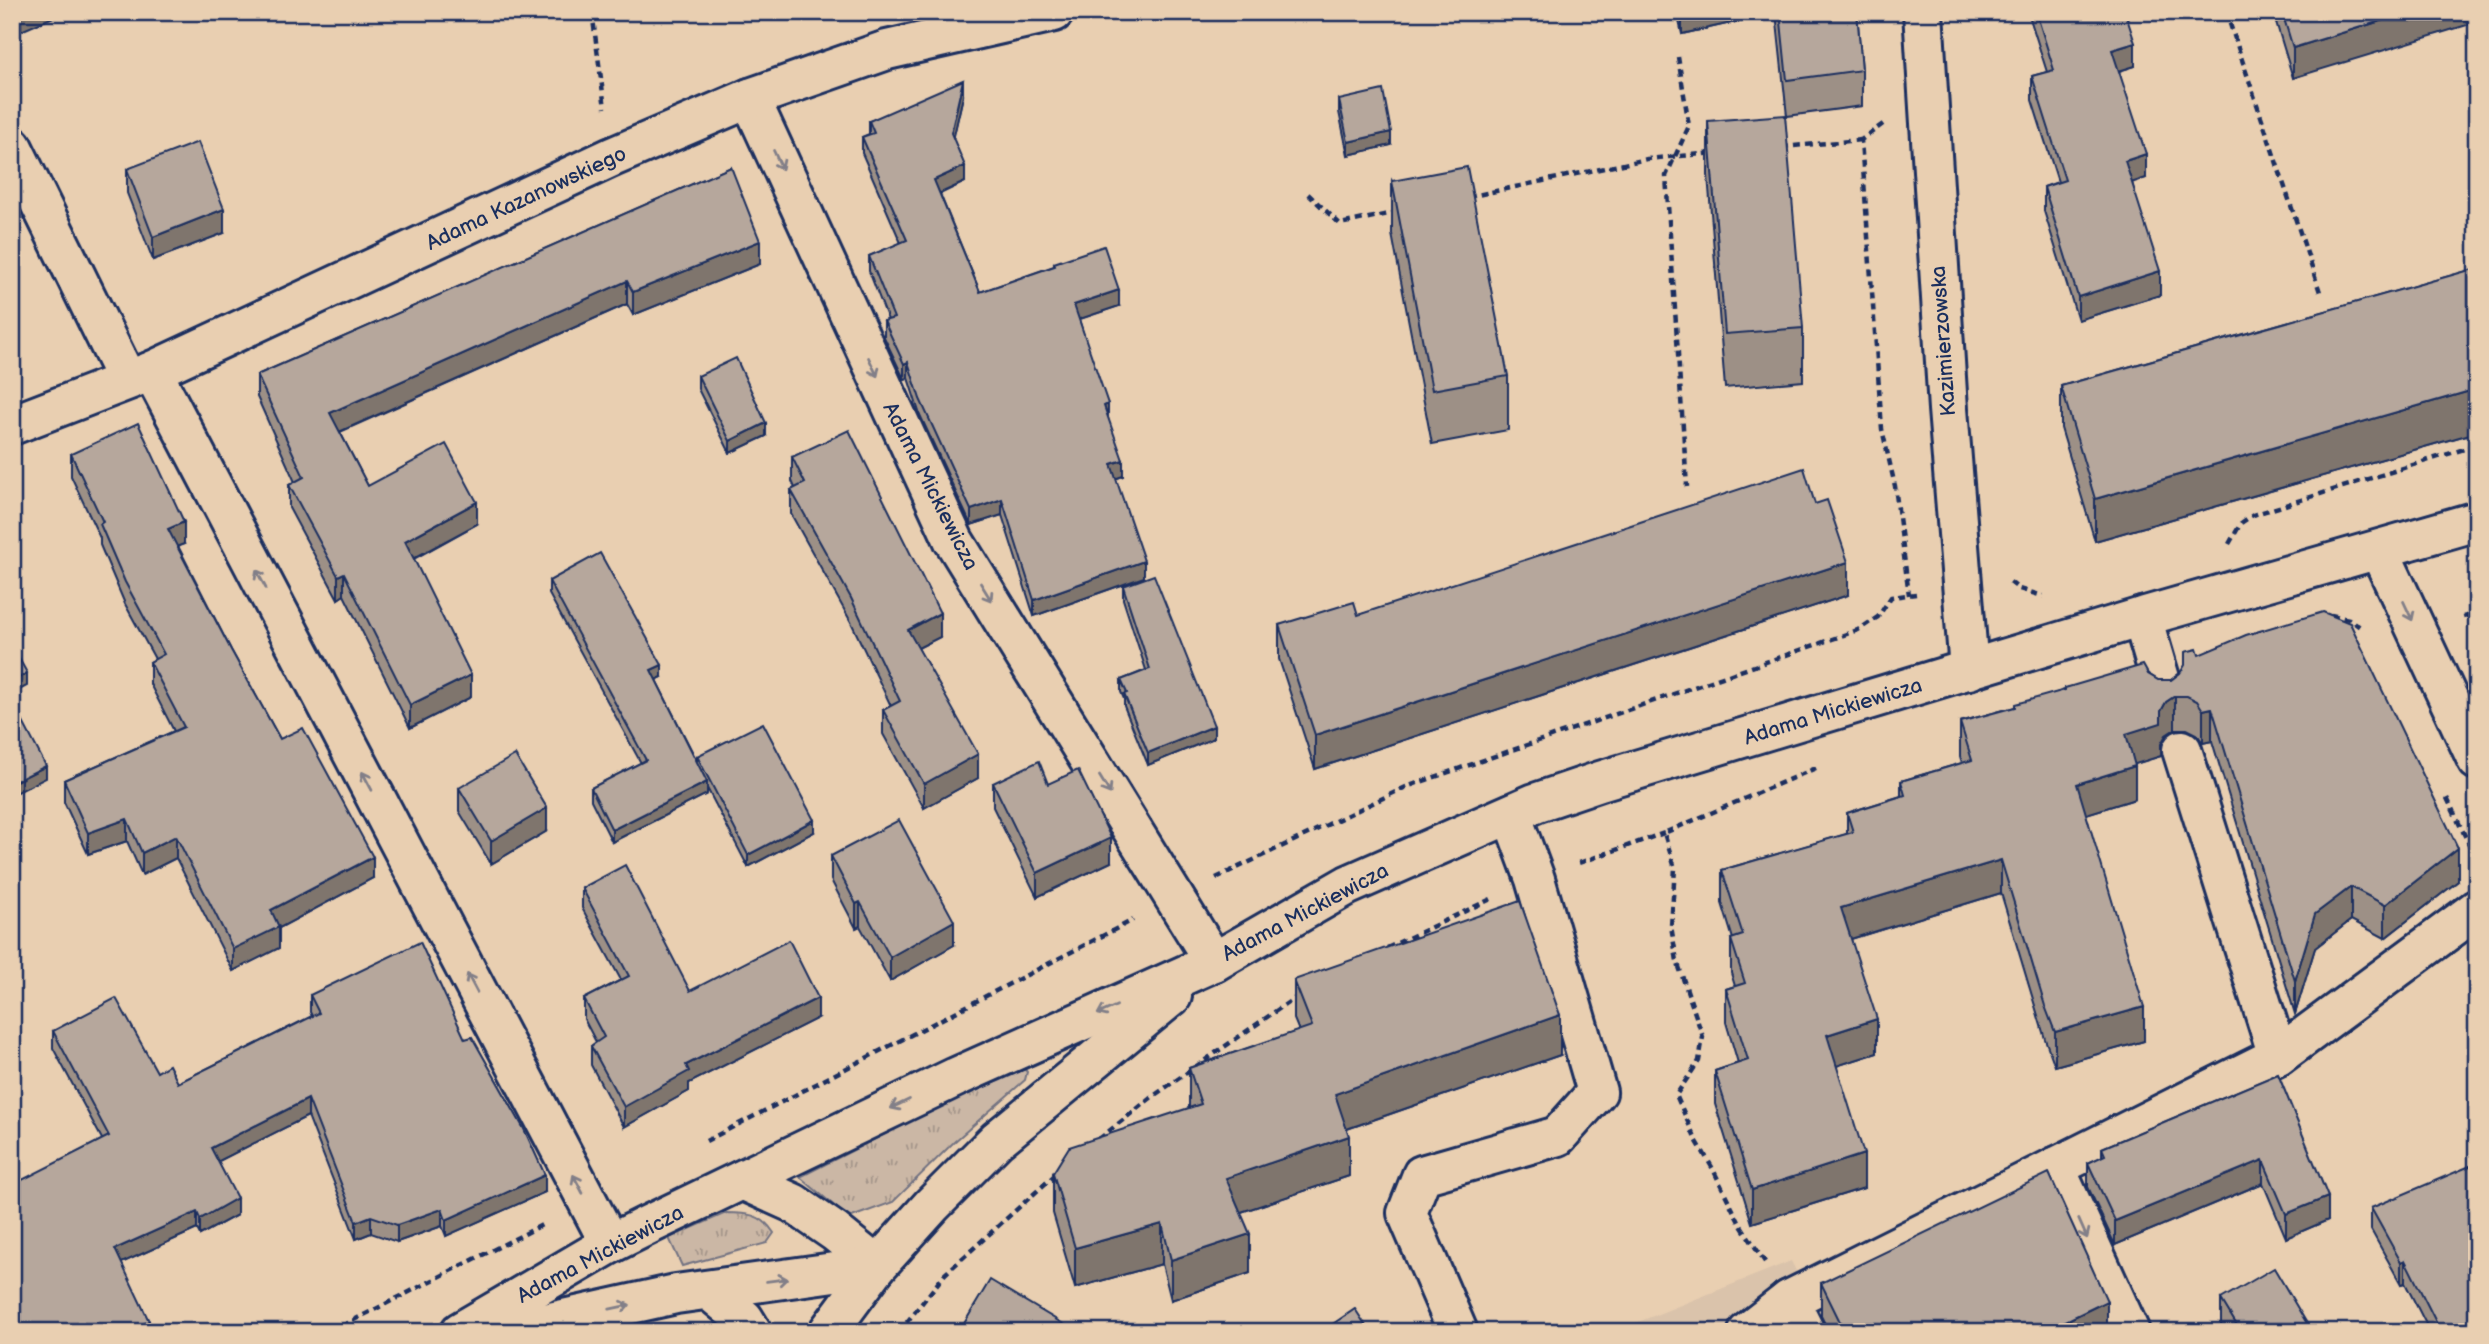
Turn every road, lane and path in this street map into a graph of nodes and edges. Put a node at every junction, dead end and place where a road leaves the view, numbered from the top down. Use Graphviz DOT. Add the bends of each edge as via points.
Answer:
graph roads {
  1 [pos="592,12"];
  2 [pos="1054,12"];
  3 [pos="1923,12"];
  4 [pos="2226,12"];
  5 [pos="1678,57"];
  6 [pos="750,98"];
  7 [pos="1889,120"];
  8 [pos="1861,140"];
  9 [pos="12,145"];
  10 [pos="1768,148"];
  11 [pos="1715,152"];
  12 [pos="1676,156"];
  13 [pos="612,157"];
  14 [pos="1308,194"];
  15 [pos="1460,199"];
  16 [pos="1406,210"];
  17 [pos="2320,292"];
  18 [pos="139,376"];
  19 [pos="12,425"];
  20 [pos="2477,445"];
  21 [pos="1687,488"];
  22 [pos="2477,521"];
  23 [pos="2228,547"];
  24 [pos="2379,550"];
  25 [pos="1909,595"];
  26 [pos="2321,616"];
  27 [pos="2142,617"];
  28 [pos="2419,634"];
  29 [pos="1969,670"];
  30 [pos="2164,692"];
  31 [pos="2182,750"];
  32 [pos="2477,760"];
  33 [pos="1822,766"];
  34 [pos="1511,814"];
  35 [pos="1664,833"];
  36 [pos="1535,878"];
  37 [pos="2477,909"];
  38 [pos="1381,951"];
  39 [pos="1214,962"];
  40 [pos="1310,990"];
  41 [pos="2278,1056"];
  42 [pos="1090,1146"];
  43 [pos="2055,1167"];
  44 [pos="1059,1171"];
  45 [pos="742,1180"];
  46 [pos="610,1244"];
  47 [pos="1755,1247"];
  48 [pos="877,1266"];
  49 [pos="709,1290"];
  50 [pos="1797,1316"];
  51 [pos="460,1332"];
  52 [pos="505,1332"];
  53 [pos="752,1332"];
  54 [pos="828,1332"];
  55 [pos="899,1332"];
  56 [pos="1458,1332"];
  57 [pos="1748,1332"];
  58 [pos="2130,1332"];
  1 -- 13 [label="path"];
  2 -- 6 [label="street, Adama Kazanowskiego" via="887,50"];
  3 -- 29 [label="street, Kazimierzowska"];
  4 -- 17 [label="path"];
  5 -- 12 [label="path" via="1689,125"];
  6 -- 13 [label="street, Adama Kazanowskiego"];
  6 -- 39 [label="street, Adama Mickiewicza, one-way" via="954,541"];
  7 -- 8 [label="path"];
  8 -- 10 [label="path"];
  8 -- 25 [label="path" via="1882,429 1895,486"];
  9 -- 18 [label="street"];
  11 -- 12 [label="path"];
  12 -- 15 [label="path"];
  12 -- 21 [label="path" via="1666,176"];
  13 -- 18 [label="street, Adama Kazanowskiego"];
  14 -- 16 [label="path" via="1340,224"];
  18 -- 19 [label="street, Adama Kazanowskiego"];
  46 -- 18 [label="street, one-way"];
  20 -- 23 [label="path" via="2253,515 2241,523"];
  22 -- 24 [label="street, Adama Mickiewicza"];
  24 -- 27 [label="street, Adama Mickiewicza"];
  24 -- 28 [label="street, one-way"];
  26 -- 28 [label="path" via="2349,619 2370,636 2379,651"];
  27 -- 29 [label="street, Adama Mickiewicza"];
  27 -- 30 [label="street"];
  28 -- 32 [label="street"];
  29 -- 34 [label="street, Adama Mickiewicza" via="1600,781"];
  31 -- 41 [label="street"];
  33 -- 35 [label="path"];
  34 -- 36 [label="street"];
  34 -- 39 [label="street, Adama Mickiewicza" via="1348,885"];
  35 -- 36 [label="path"];
  35 -- 47 [label="path" via="1675,868 1671,926 1677,961 1703,1037 1699,1061 1676,1096"];
  36 -- 38 [label="path"];
  36 -- 56 [label="street" via="1597,1092 1558,1136 1422,1175 1407,1213"];
  37 -- 41 [label="street"];
  39 -- 45 [label="street, Adama Mickiewicza, one-way" via="956,1077"];
  39 -- 48 [label="street, Adama Mickiewicza" via="997,1140"];
  40 -- 42 [label="path" via="1152,1097"];
  41 -- 43 [label="street"];
  43 -- 50 [label="street"];
  43 -- 58 [label="street, one-way"];
  44 -- 55 [label="path" via="944,1273"];
  45 -- 46 [label="street, Adama Mickiewicza"];
  45 -- 48 [label="street" via="793,1203"];
  46 -- 51 [label="street, Adama Mickiewicza"];
  49 -- 48 [label="street, Adama Mickiewicza, one-way"];
  48 -- 54 [label="street"];
  52 -- 49 [label="street, Adama Mickiewicza, one-way"];
  49 -- 53 [label="street" via="744,1319"];
  50 -- 57 [label="street"];
}
